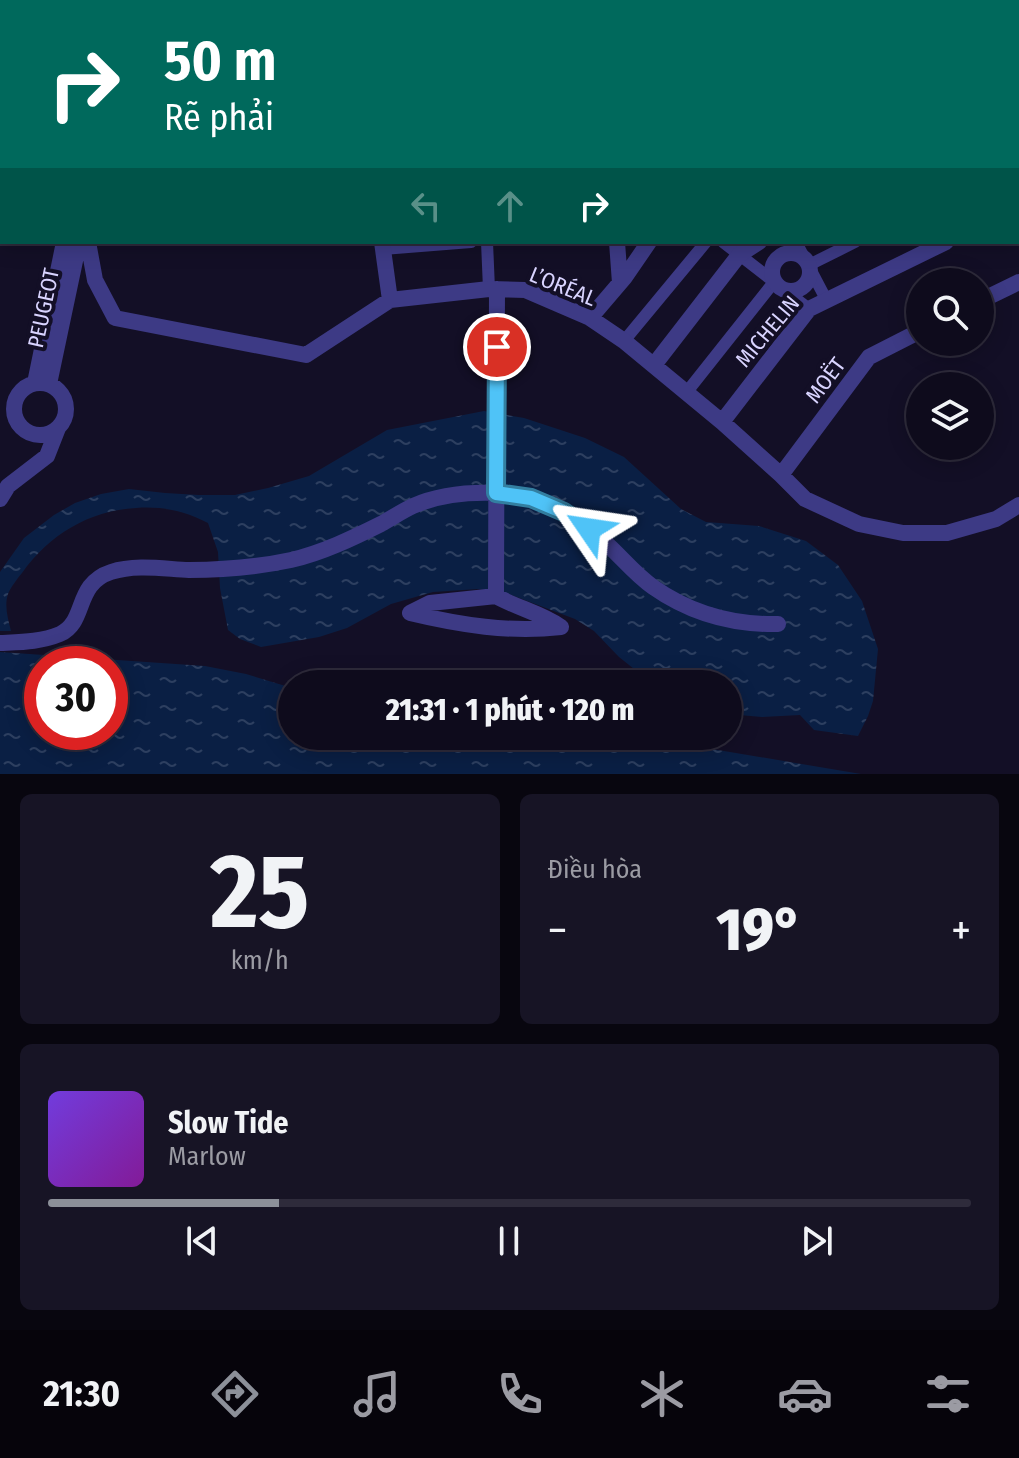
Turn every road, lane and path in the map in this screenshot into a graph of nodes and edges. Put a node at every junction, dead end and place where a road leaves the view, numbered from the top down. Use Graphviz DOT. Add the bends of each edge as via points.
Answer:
graph roads {
  1 [pos="64,244"];
  2 [pos="78,244"];
  3 [pos="88,244"];
  4 [pos="412,244"];
  5 [pos="487,244"];
  6 [pos="617,244"];
  7 [pos="648,244"];
  8 [pos="704,244"];
  9 [pos="725,244"];
  10 [pos="756,244"];
  11 [pos="797,244"];
  12 [pos="851,244"];
  13 [pos="937,244"];
  14 [pos="383,245"];
  15 [pos="739,255"];
  16 [pos="809,265"];
  17 [pos="774,282"];
  18 [pos="1019,282"];
  19 [pos="620,283"];
  20 [pos="493,289"];
  21 [pos="994,294"];
  22 [pos="390,300"];
  23 [pos="827,301"];
  24 [pos="809,309"];
  25 [pos="590,318"];
  26 [pos="906,338"];
  27 [pos="624,341"];
  28 [pos="654,365"];
  29 [pos="42,383"];
  30 [pos="686,393"];
  31 [pos="722,422"];
  32 [pos="58,428"];
  33 [pos="781,475"];
  34 [pos="496,493"];
  35 [pos="0,499"];
  36 [pos="1019,505"];
  37 [pos="496,596"];
  38 [pos="778,624"];
  39 [pos="0,643"];
  1 -- 29 [label="street"];
  2 -- 29 [label="street, PEUGEOT"];
  3 -- 22 [label="street, L’ORÉAL" via="95,280 115,318 306,355"];
  4 -- 14 [label="street"];
  5 -- 20 [label="street"];
  6 -- 19 [label="street"];
  7 -- 19 [label="street"];
  8 -- 27 [label="street"];
  9 -- 15 [label="street"];
  10 -- 15 [label="street"];
  11 -- 23 [label="street"];
  12 -- 16 [label="street"];
  13 -- 23 [label="street, MICHELIN"];
  14 -- 22 [label="street"];
  15 -- 17 [label="street"];
  15 -- 28 [label="street"];
  16 -- 17 [label="street" via="802,288 783,291"];
  16 -- 17 [label="street" via="801,256 785,254 772,266"];
  17 -- 24 [label="street"];
  17 -- 30 [label="street"];
  18 -- 21 [label="street"];
  19 -- 25 [label="street"];
  20 -- 22 [label="street, L’ORÉAL"];
  20 -- 25 [label="street, L’ORÉAL" via="525,290"];
  20 -- 34 [label="street"];
  23 -- 24 [label="street, MICHELIN"];
  24 -- 31 [label="street, MICHELIN"];
  25 -- 27 [label="street, L’ORÉAL"];
  26 -- 33 [label="street, MOËT" via="869,357"];
  27 -- 28 [label="street, L’ORÉAL"];
  28 -- 30 [label="street, L’ORÉAL"];
  29 -- 32 [label="street" via="57,388 66,403"];
  29 -- 32 [label="street" via="20,392 15,417 33,434"];
  30 -- 31 [label="street, L’ORÉAL"];
  31 -- 33 [label="street, L’ORÉAL"];
  32 -- 35 [label="street" via="47,456 8,486"];
  33 -- 36 [label="street, L’ORÉAL" via="805,499 859,524 903,533 947,533 996,519"];
  34 -- 37 [label="street"];
  34 -- 38 [label="street" via="531,498 564,512 677,603 715,617"];
  34 -- 39 [label="street" via="452,494 414,505 341,543 283,562 110,572 90,584 76,619 62,633"];
  37 -- 37 [label="street" via="561,627 493,628 410,613 430,603"];
}
